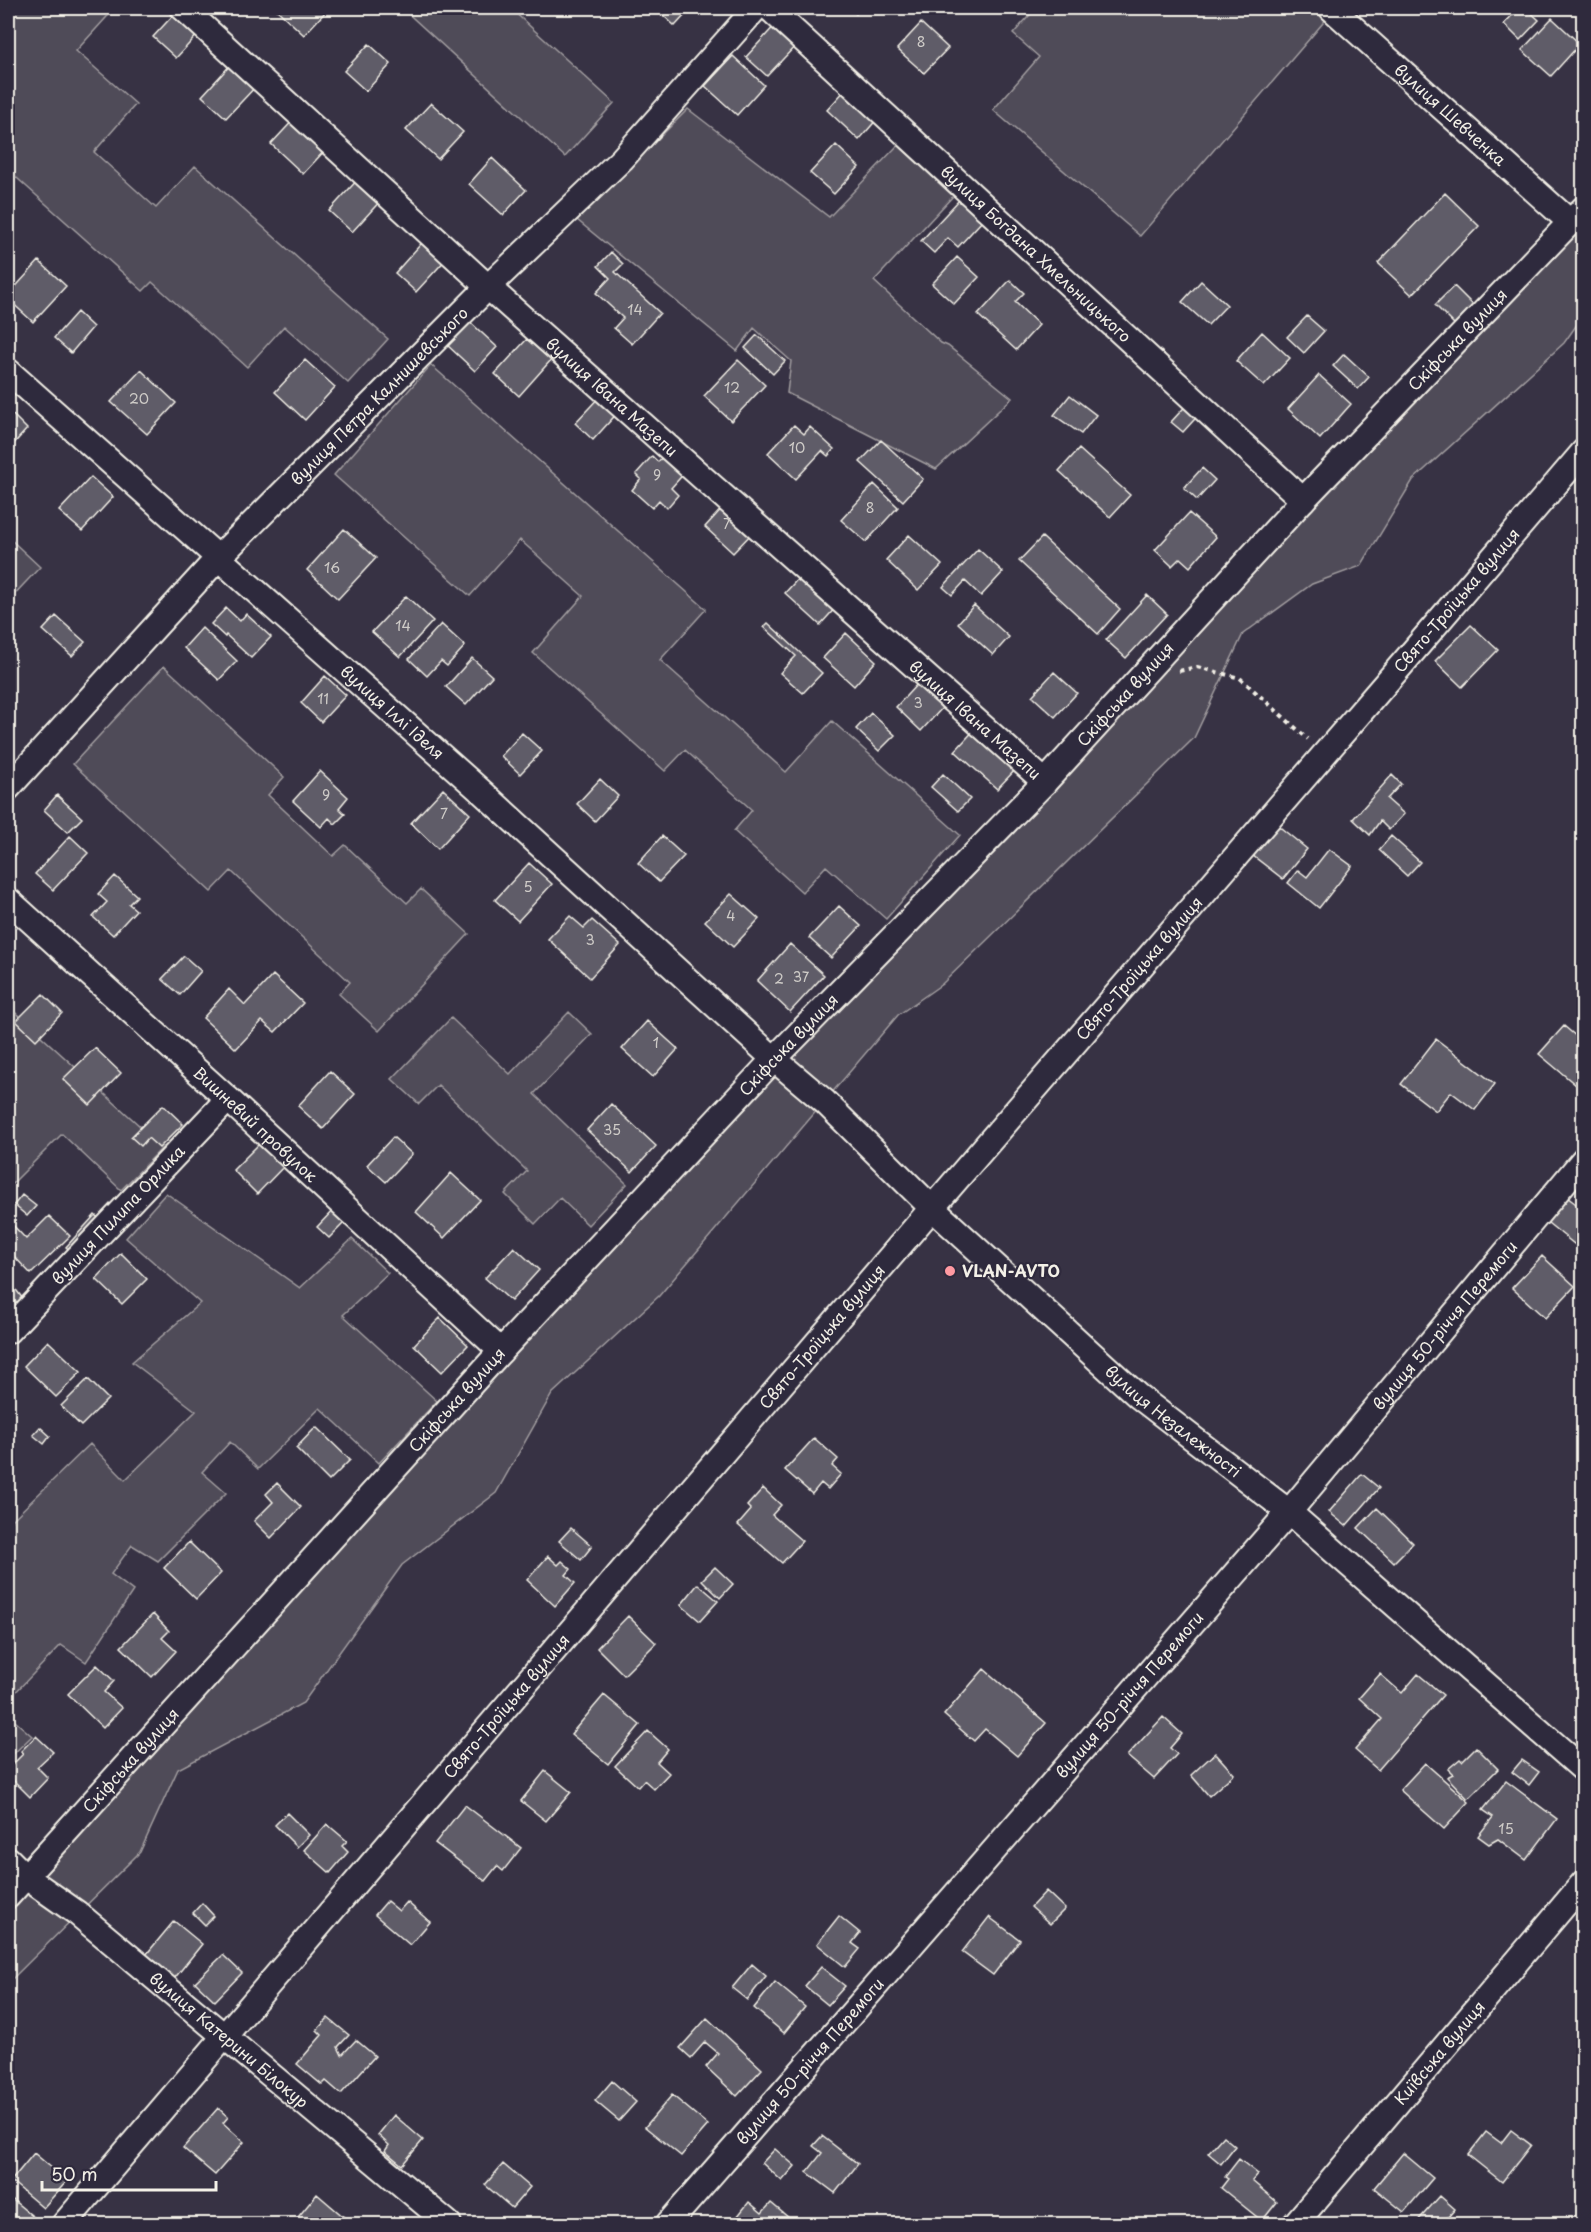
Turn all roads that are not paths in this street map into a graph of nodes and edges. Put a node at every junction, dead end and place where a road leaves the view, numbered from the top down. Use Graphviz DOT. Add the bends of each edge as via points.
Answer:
graph roads {
  1 [pos="183,8"];
  2 [pos="756,8"];
  3 [pos="769,8"];
  4 [pos="1331,8"];
  5 [pos="1577,215"];
  6 [pos="488,286"];
  7 [pos="8,371"];
  8 [pos="1584,451"];
  9 [pos="1303,500"];
  10 [pos="218,558"];
  11 [pos="1045,782"];
  12 [pos="8,788"];
  13 [pos="8,900"];
  14 [pos="774,1059"];
  15 [pos="228,1098"];
  16 [pos="1584,1159"];
  17 [pos="932,1208"];
  18 [pos="8,1331"];
  19 [pos="501,1351"];
  20 [pos="1289,1512"];
  21 [pos="1584,1770"];
  22 [pos="8,1860"];
  23 [pos="26,1877"];
  24 [pos="1584,1882"];
  25 [pos="8,1896"];
  26 [pos="226,2037"];
  27 [pos="64,2224"];
  28 [pos="449,2224"];
  29 [pos="668,2224"];
  30 [pos="1295,2224"];
  1 -- 6 [label="street, вулиця Івана Мазепи"];
  2 -- 6 [label="street, вулиця Петра Калнишевського" via="622,159"];
  3 -- 9 [label="street, вулиця Богдана Хмельницького"];
  4 -- 5 [label="street, вулиця Шевченка"];
  5 -- 9 [label="street, Скіфська вулиця"];
  6 -- 10 [label="street, вулиця Петра Калнишевського"];
  6 -- 11 [label="street, вулиця Івана Мазепи"];
  7 -- 10 [label="street, вулиця Іллі Іделя"];
  8 -- 17 [label="street, Свято-Троїцька вулиця"];
  9 -- 11 [label="street, Скіфська вулиця"];
  10 -- 12 [label="street, вулиця Петра Калнишевського"];
  10 -- 14 [label="street, вулиця Іллі Іделя"];
  11 -- 14 [label="street, Скіфська вулиця"];
  13 -- 15 [label="street, Вишневий провулок"];
  14 -- 17 [label="street, вулиця Незалежності" via="825,1102"];
  14 -- 19 [label="street, Скіфська вулиця"];
  15 -- 18 [label="street, вулиця Пилипа Орлика"];
  15 -- 19 [label="street, Вишневий провулок"];
  16 -- 20 [label="street, вулиця 50-річчя Перемоги"];
  17 -- 20 [label="street, вулиця Незалежності" via="1138,1396"];
  17 -- 26 [label="street, Свято-Троїцька вулиця"];
  19 -- 23 [label="street, Скіфська вулиця"];
  20 -- 21 [label="street, вулиця Незалежності"];
  20 -- 29 [label="street, вулиця 50-річчя Перемоги"];
  22 -- 23 [label="street, вулиця Катерини Білокур"];
  23 -- 25 [label="street, Скіфська вулиця"];
  23 -- 26 [label="street, вулиця Катерини Білокур" via="77,1913"];
  24 -- 30 [label="street, Київська вулиця"];
  26 -- 27 [label="street, Свято-Троїцька вулиця"];
  26 -- 28 [label="street, вулиця Катерини Білокур"];
}
